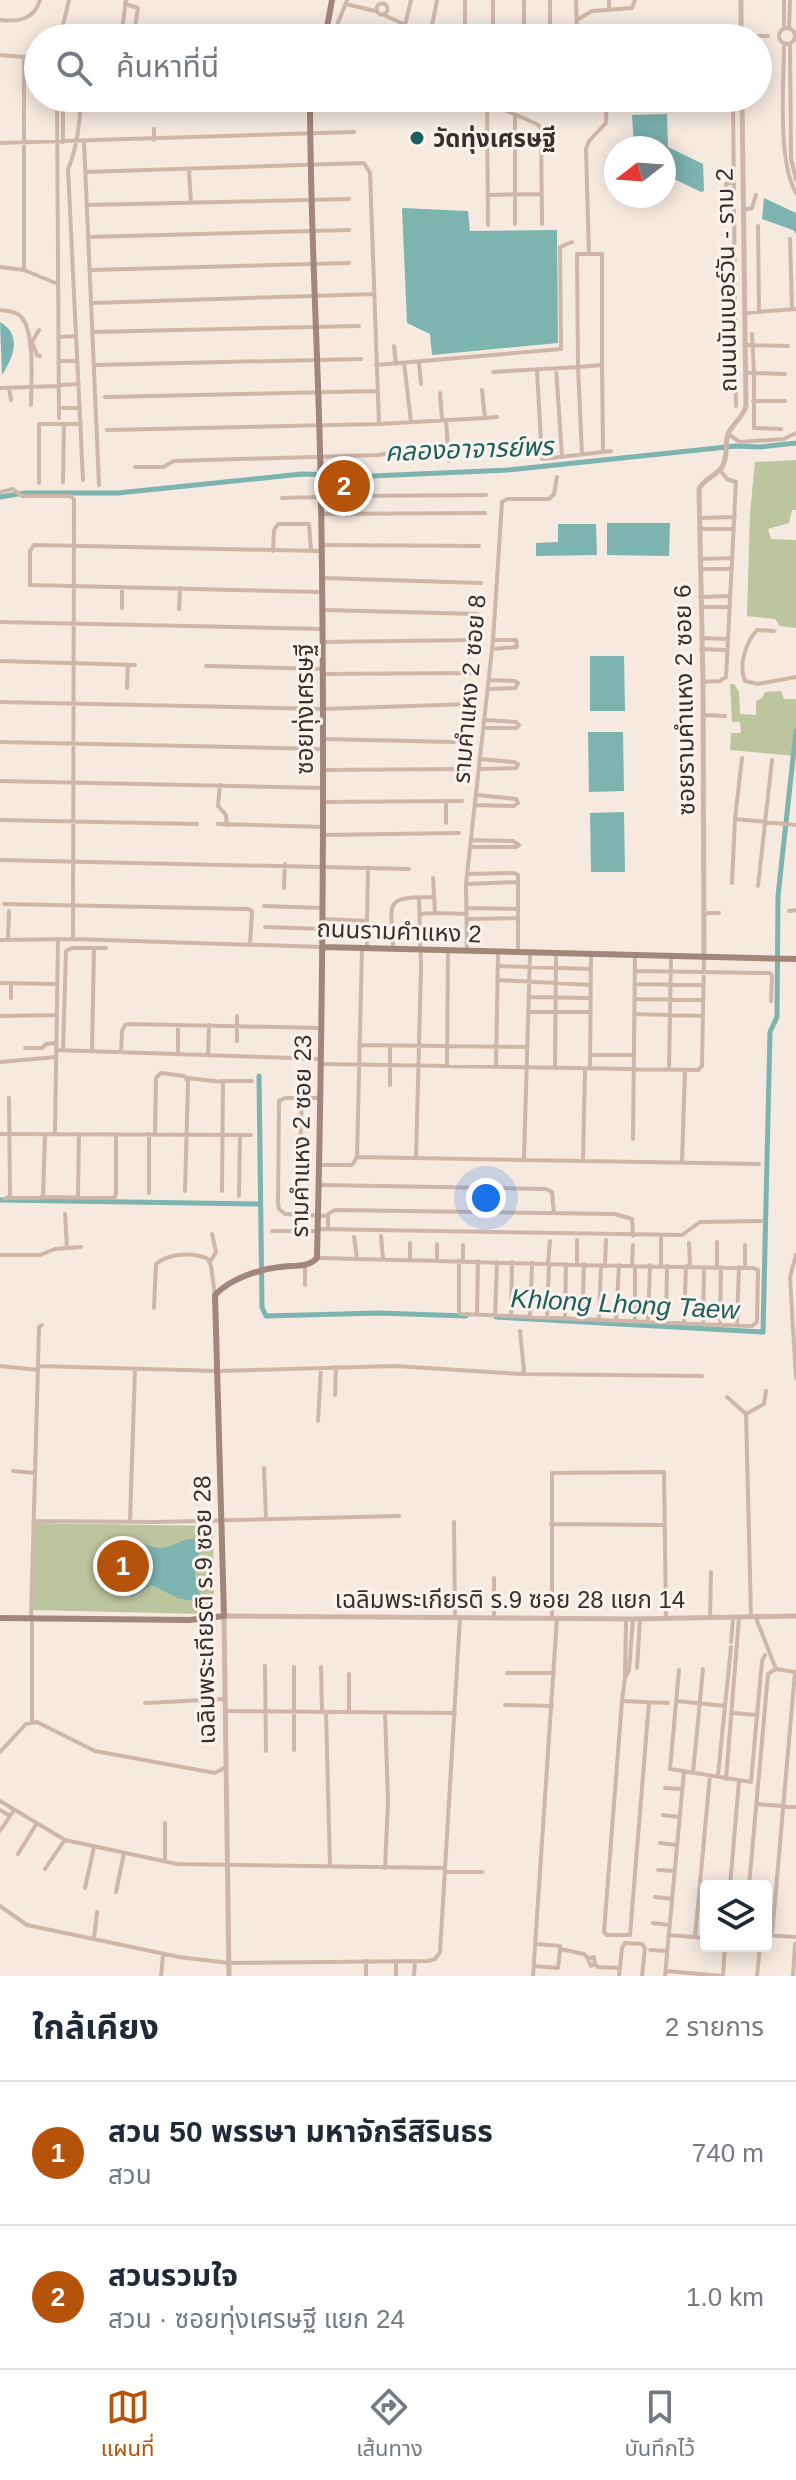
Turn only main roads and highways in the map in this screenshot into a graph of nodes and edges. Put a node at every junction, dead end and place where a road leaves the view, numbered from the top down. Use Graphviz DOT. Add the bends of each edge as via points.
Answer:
graph roads {
  1 [pos="332,0"];
  2 [pos="328,24"];
  3 [pos="310,112"];
  4 [pos="323,947"];
  5 [pos="796,959"];
  6 [pos="215,1297"];
  7 [pos="0,1618"];
  1 -- 2 [label="main road"];
  3 -- 4 [label="main road, ซอยทุ่งเศรษฐี" via="321,497"];
  4 -- 5 [label="main road, ถนนรามคำแหง 2"];
  4 -- 6 [label="main road, รามคำแหง 2 ซอย 23" via="317,1258 224,1285"];
  6 -- 7 [label="main road, เฉลิมพระเกียรติ ร.9 ซอย 28" via="224,1616"];
}
